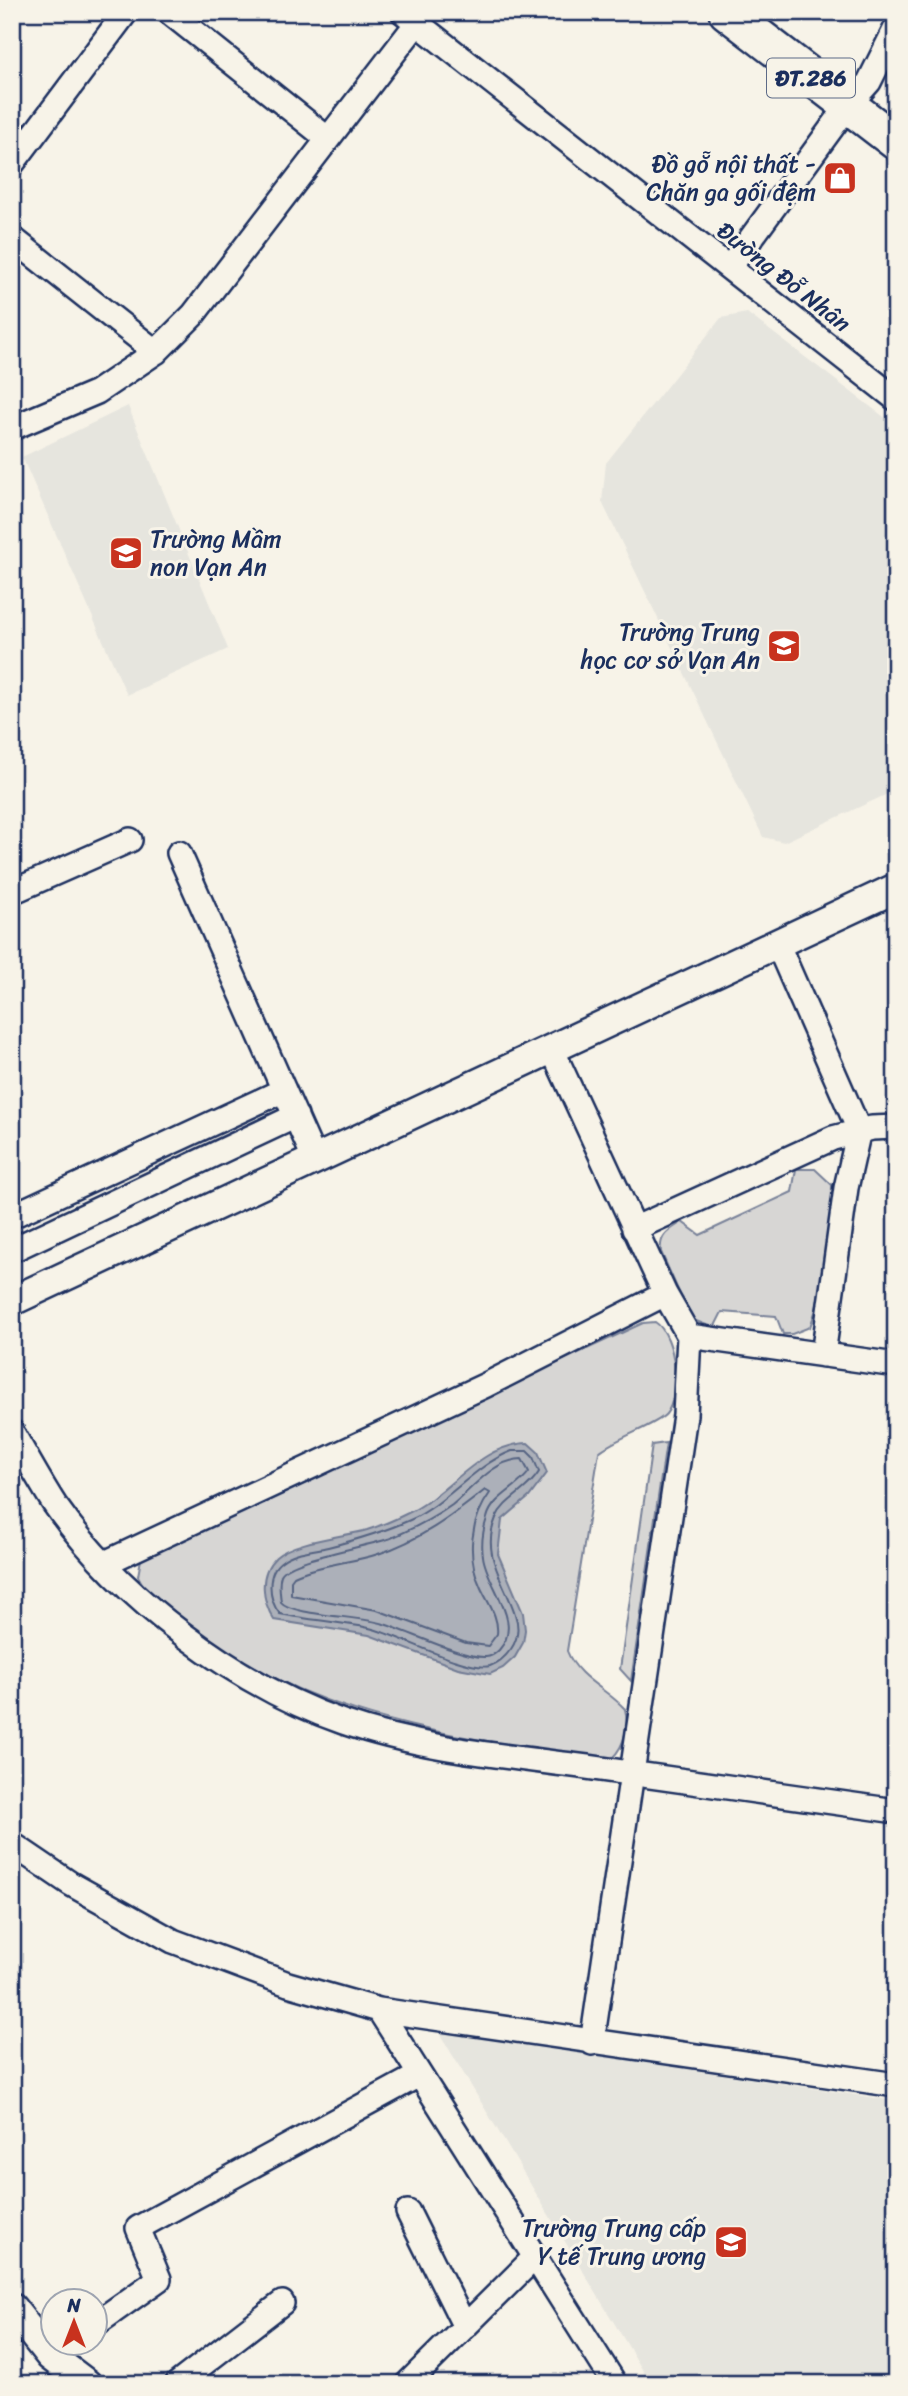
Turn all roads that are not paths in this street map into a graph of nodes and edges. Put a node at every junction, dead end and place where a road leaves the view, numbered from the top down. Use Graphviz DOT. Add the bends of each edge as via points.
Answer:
graph roads {
  1 [pos="127,12"];
  2 [pos="169,12"];
  3 [pos="727,12"];
  4 [pos="415,16"];
  5 [pos="896,28"];
  6 [pos="847,107"];
  7 [pos="328,139"];
  8 [pos="896,142"];
  9 [pos="12,163"];
  10 [pos="12,237"];
  11 [pos="730,267"];
  12 [pos="156,352"];
  13 [pos="896,400"];
  14 [pos="12,428"];
  15 [pos="130,840"];
  16 [pos="179,853"];
  17 [pos="896,888"];
  18 [pos="12,892"];
  19 [pos="777,943"];
  20 [pos="552,1049"];
  21 [pos="284,1090"];
  22 [pos="296,1116"];
  23 [pos="896,1127"];
  24 [pos="859,1130"];
  25 [pos="314,1158"];
  26 [pos="12,1216"];
  27 [pos="634,1229"];
  28 [pos="12,1250"];
  29 [pos="665,1294"];
  30 [pos="12,1301"];
  31 [pos="689,1336"];
  32 [pos="823,1355"];
  33 [pos="896,1365"];
  34 [pos="12,1432"];
  35 [pos="105,1563"];
  36 [pos="629,1773"];
  37 [pos="896,1811"];
  38 [pos="12,1844"];
  39 [pos="379,2010"];
  40 [pos="592,2043"];
  41 [pos="419,2075"];
  42 [pos="896,2085"];
  43 [pos="408,2212"];
  44 [pos="533,2259"];
  45 [pos="282,2303"];
  46 [pos="12,2308"];
  47 [pos="108,2315"];
  48 [pos="465,2327"];
  49 [pos="38,2331"];
  50 [pos="66,2358"];
  51 [pos="87,2384"];
  52 [pos="177,2384"];
  53 [pos="407,2384"];
  54 [pos="615,2384"];
  1 -- 9 [label="street"];
  2 -- 7 [label="street"];
  3 -- 6 [label="main road, ĐT.286"];
  4 -- 7 [label="street"];
  4 -- 11 [label="street, Đường Đỗ Nhân"];
  5 -- 6 [label="street" via="878,69"];
  6 -- 8 [label="main road, ĐT.286"];
  6 -- 11 [label="street"];
  7 -- 12 [label="street" via="193,314"];
  10 -- 12 [label="street"];
  11 -- 13 [label="street, Đường Đỗ Nhân"];
  12 -- 14 [label="street" via="97,392"];
  15 -- 18 [label="street"];
  16 -- 21 [label="street"];
  17 -- 19 [label="street"];
  19 -- 20 [label="street"];
  19 -- 24 [label="street"];
  20 -- 25 [label="street"];
  20 -- 27 [label="street"];
  21 -- 22 [label="street"];
  21 -- 26 [label="street"];
  22 -- 25 [label="street"];
  22 -- 28 [label="street"];
  23 -- 24 [label="street"];
  24 -- 27 [label="street"];
  24 -- 32 [label="street" via="846,1188"];
  25 -- 30 [label="street"];
  27 -- 29 [label="street"];
  29 -- 31 [label="street"];
  29 -- 35 [label="street" via="486,1385"];
  31 -- 32 [label="street"];
  31 -- 36 [label="street" via="685,1415 644,1704"];
  32 -- 33 [label="street"];
  34 -- 35 [label="street" via="55,1504"];
  35 -- 36 [label="street" via="240,1675 344,1722 442,1747"];
  36 -- 37 [label="street"];
  36 -- 40 [label="street"];
  38 -- 39 [label="street" via="71,1884 173,1941 275,1979"];
  39 -- 40 [label="street"];
  39 -- 41 [label="street"];
  40 -- 42 [label="street"];
  41 -- 44 [label="street"];
  41 -- 47 [label="street" via="138,2228 159,2278"];
  43 -- 48 [label="street"];
  44 -- 48 [label="street"];
  44 -- 54 [label="street"];
  45 -- 52 [label="street"];
  46 -- 49 [label="street"];
  48 -- 53 [label="street"];
  50 -- 51 [label="street"];
}
